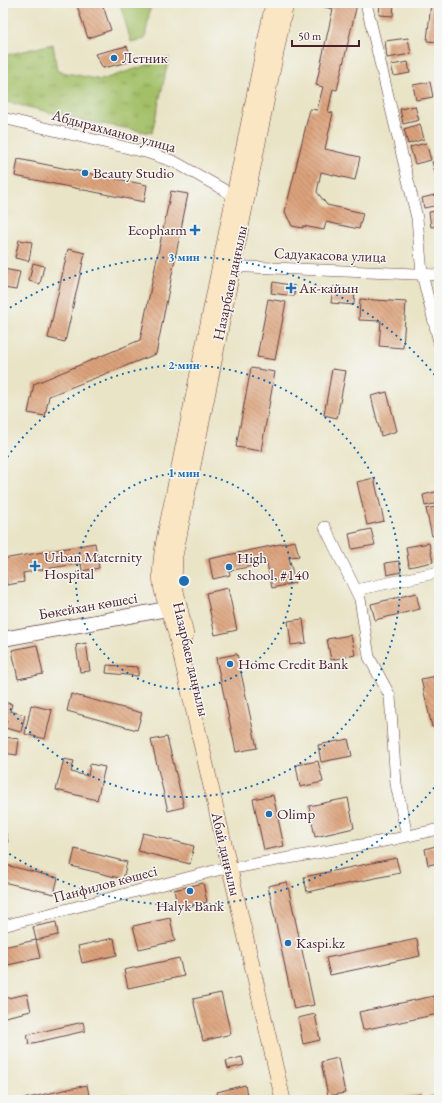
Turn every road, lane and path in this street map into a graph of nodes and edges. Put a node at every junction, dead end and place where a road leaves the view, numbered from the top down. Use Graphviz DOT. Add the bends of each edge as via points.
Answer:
graph roads {
  1 [pos="273,3"];
  2 [pos="286,3"];
  3 [pos="366,3"];
  4 [pos="3,118"];
  5 [pos="233,195"];
  6 [pos="219,265"];
  7 [pos="234,267"];
  8 [pos="422,274"];
  9 [pos="439,275"];
  10 [pos="439,342"];
  11 [pos="325,527"];
  12 [pos="439,572"];
  13 [pos="356,590"];
  14 [pos="173,608"];
  15 [pos="3,639"];
  16 [pos="439,829"];
  17 [pos="407,836"];
  18 [pos="227,868"];
  19 [pos="3,926"];
  20 [pos="283,1100"];
  21 [pos="292,1100"];
  1 -- 5 [label="main road, Назарбаев даңғылы"];
  2 -- 7 [label="main road, Назарбаев даңғылы"];
  3 -- 8 [label="street" via="417,218"];
  4 -- 5 [label="street, Абдырахманов улица" via="149,153 175,162"];
  5 -- 6 [label="main road, Назарбаев даңғылы"];
  6 -- 7 [label="street, Садуакасова улица"];
  6 -- 14 [label="main road, Назарбаев даңғылы" via="164,546 161,586"];
  7 -- 8 [label="street, Садуакасова улица"];
  7 -- 14 [label="main road, Назарбаев даңғылы" via="175,556"];
  8 -- 9 [label="street, Садуакасова улица"];
  8 -- 10 [label="street"];
  11 -- 13 [label="street"];
  12 -- 13 [label="street"];
  13 -- 17 [label="street" via="360,599 369,657 390,696 396,784"];
  14 -- 15 [label="street, Бөкейхан көшесі"];
  14 -- 18 [label="main road, Назарбаев даңғылы"];
  16 -- 17 [label="street"];
  17 -- 18 [label="street, Панфилов көшесі"];
  18 -- 19 [label="street, Панфилов көшесі"];
  18 -- 20 [label="main road, Абай даңғылы"];
  18 -- 21 [label="main road, Абай даңғылы"];
}
